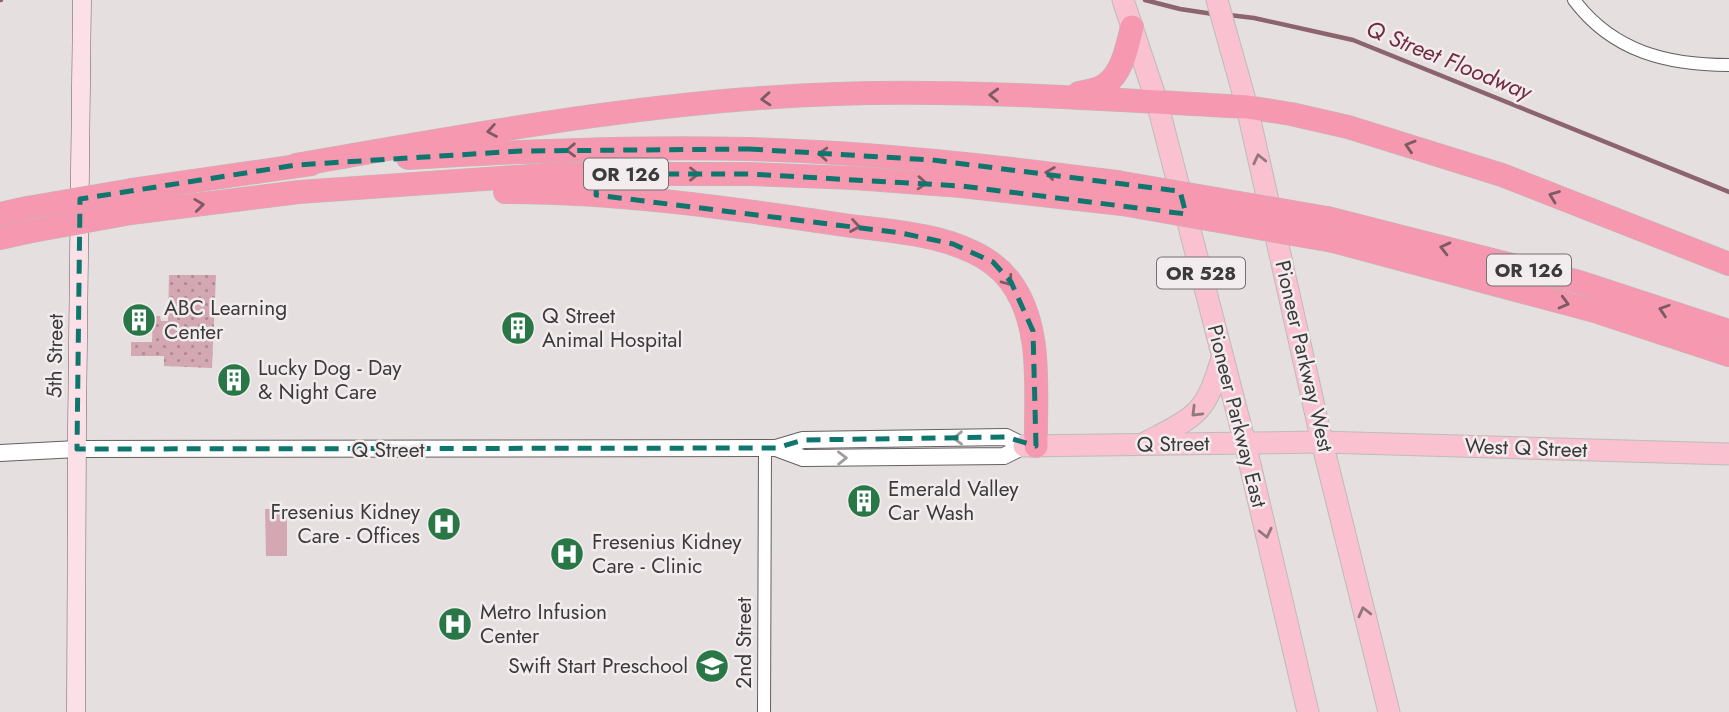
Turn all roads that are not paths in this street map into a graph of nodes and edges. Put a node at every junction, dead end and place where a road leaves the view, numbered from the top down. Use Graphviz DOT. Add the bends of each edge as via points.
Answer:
graph roads {
  1 [pos="82,0"];
  2 [pos="1123,0"];
  3 [pos="1217,0"];
  4 [pos="1574,0"];
  5 [pos="1132,27"];
  6 [pos="1729,65"];
  7 [pos="1062,98"];
  8 [pos="1157,102"];
  9 [pos="1247,107"];
  10 [pos="296,164"];
  11 [pos="299,192"];
  12 [pos="1120,193"];
  13 [pos="0,214"];
  14 [pos="0,238"];
  15 [pos="1729,264"];
  16 [pos="1729,331"];
  17 [pos="1729,355"];
  18 [pos="1223,356"];
  19 [pos="1322,442"];
  20 [pos="1245,443"];
  21 [pos="1142,444"];
  22 [pos="1030,446"];
  23 [pos="770,448"];
  24 [pos="77,449"];
  25 [pos="0,453"];
  26 [pos="1729,454"];
  27 [pos="76,712"];
  28 [pos="764,712"];
  29 [pos="1308,712"];
  30 [pos="1389,712"];
  1 -- 24 [label="main road, 5th Street"];
  2 -- 5 [label="main road, Pioneer Parkway East / OR 528"];
  3 -- 9 [label="main road, Pioneer Parkway West"];
  4 -- 6 [label="street" via="1601,28 1643,53 1687,64"];
  5 -- 7 [label="highway" via="1112,78 1104,86"];
  5 -- 8 [label="main road, Pioneer Parkway East / OR 528"];
  7 -- 8 [label="highway"];
  7 -- 10 [label="highway, one-way" via="834,94 677,106 523,125"];
  8 -- 9 [label="highway"];
  8 -- 18 [label="main road, Pioneer Parkway East / OR 528"];
  15 -- 9 [label="highway, one-way" via="1502,175 1348,127"];
  19 -- 9 [label="main road, Pioneer Parkway West, one-way"];
  12 -- 10 [label="highway, OR 126, one-way" via="932,160 749,149 521,151"];
  10 -- 13 [label="highway, OR 126, bridge"];
  11 -- 12 [label="highway, OR 126, one-way" via="558,174 749,174"];
  14 -- 11 [label="highway, OR 126, one-way, bridge" via="131,214"];
  11 -- 22 [label="highway, one-way" via="561,192 756,211 953,244 993,262 1024,306 1033,331"];
  16 -- 12 [label="highway, OR 126, one-way, bridge" via="1579,282 1327,218 1223,198"];
  12 -- 17 [label="highway, OR 126, one-way, bridge" via="1333,241 1598,312"];
  18 -- 20 [label="main road, Pioneer Parkway East / OR 528"];
  18 -- 21 [label="main road, one-way" via="1203,406 1187,421"];
  19 -- 20 [label="main road, Q Street"];
  19 -- 26 [label="main road, West Q Street"];
  30 -- 19 [label="main road, Pioneer Parkway West, one-way"];
  20 -- 21 [label="main road, Q Street"];
  20 -- 29 [label="main road, Pioneer Parkway East, one-way"];
  21 -- 22 [label="main road, Q Street"];
  22 -- 23 [label="street, Q Street" via="1006,437 803,440"];
  23 -- 24 [label="street, Q Street"];
  23 -- 28 [label="street, 2nd Street"];
  24 -- 25 [label="street, Q Street"];
  24 -- 27 [label="main road, 5th Street"];
}
